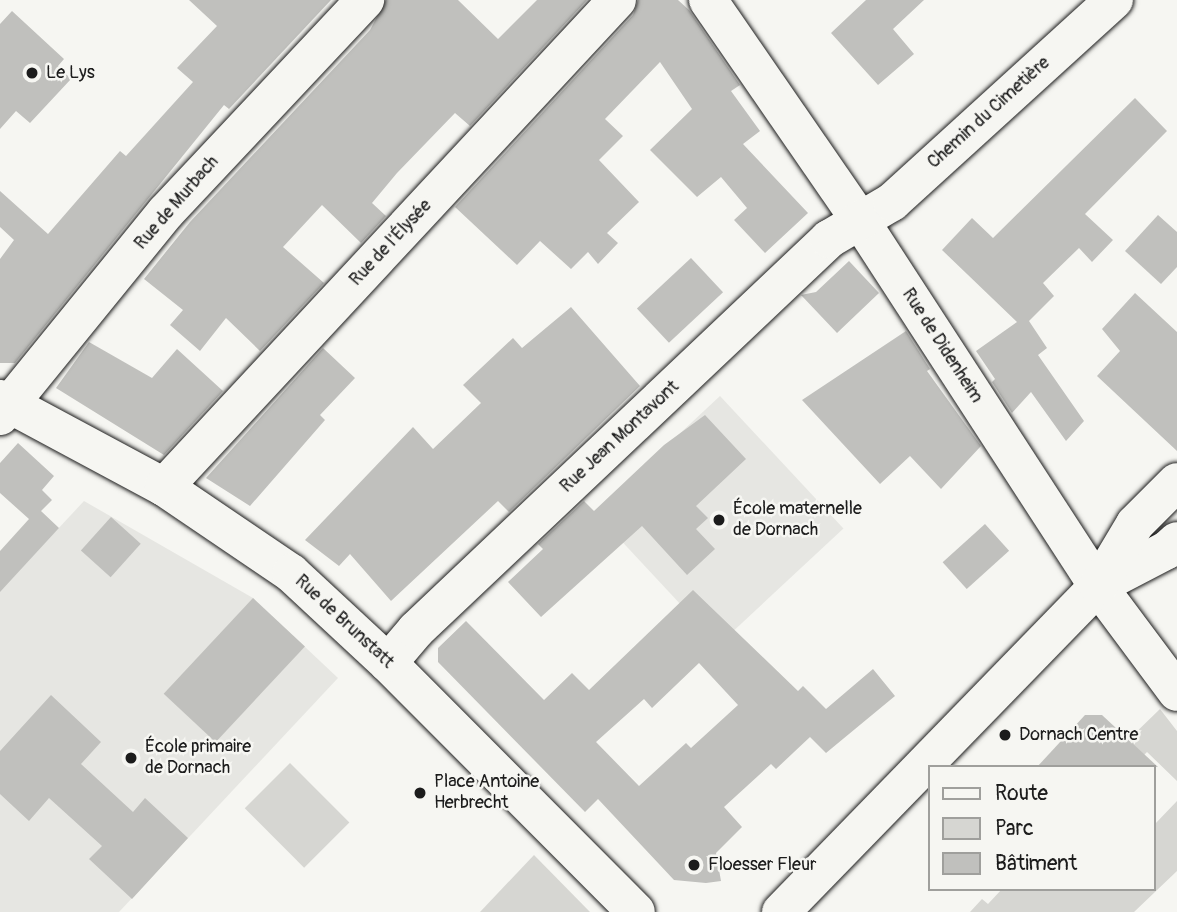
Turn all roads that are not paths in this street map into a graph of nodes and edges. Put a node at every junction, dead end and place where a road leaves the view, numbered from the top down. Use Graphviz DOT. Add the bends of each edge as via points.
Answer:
graph roads {
  1 [pos="365,0"];
  2 [pos="617,0"];
  3 [pos="708,0"];
  4 [pos="1114,0"];
  5 [pos="860,220"];
  6 [pos="3,406"];
  7 [pos="1177,482"];
  8 [pos="164,487"];
  9 [pos="1177,541"];
  10 [pos="1098,586"];
  11 [pos="388,663"];
  12 [pos="1177,692"];
  13 [pos="636,912"];
  14 [pos="781,912"];
  1 -- 6 [label="street, Rue de Murbach" via="166,212"];
  2 -- 8 [label="street, Rue de l'Élysée"];
  3 -- 5 [label="street, Rue de Didenheim"];
  4 -- 5 [label="street, Chemin du Cimetière" via="892,202"];
  5 -- 10 [label="street, Rue de Didenheim"];
  5 -- 11 [label="street, Rue Jean Montavont" via="829,239 416,630"];
  6 -- 8 [label="street, Rue de Brunstatt"];
  7 -- 10 [label="street" via="1135,524"];
  8 -- 11 [label="street, Rue de Brunstatt" via="291,573"];
  9 -- 10 [label="street"];
  10 -- 12 [label="street, Rue de Didenheim"];
  10 -- 14 [label="street"];
  11 -- 13 [label="street, Rue de Brunstatt"];
}
